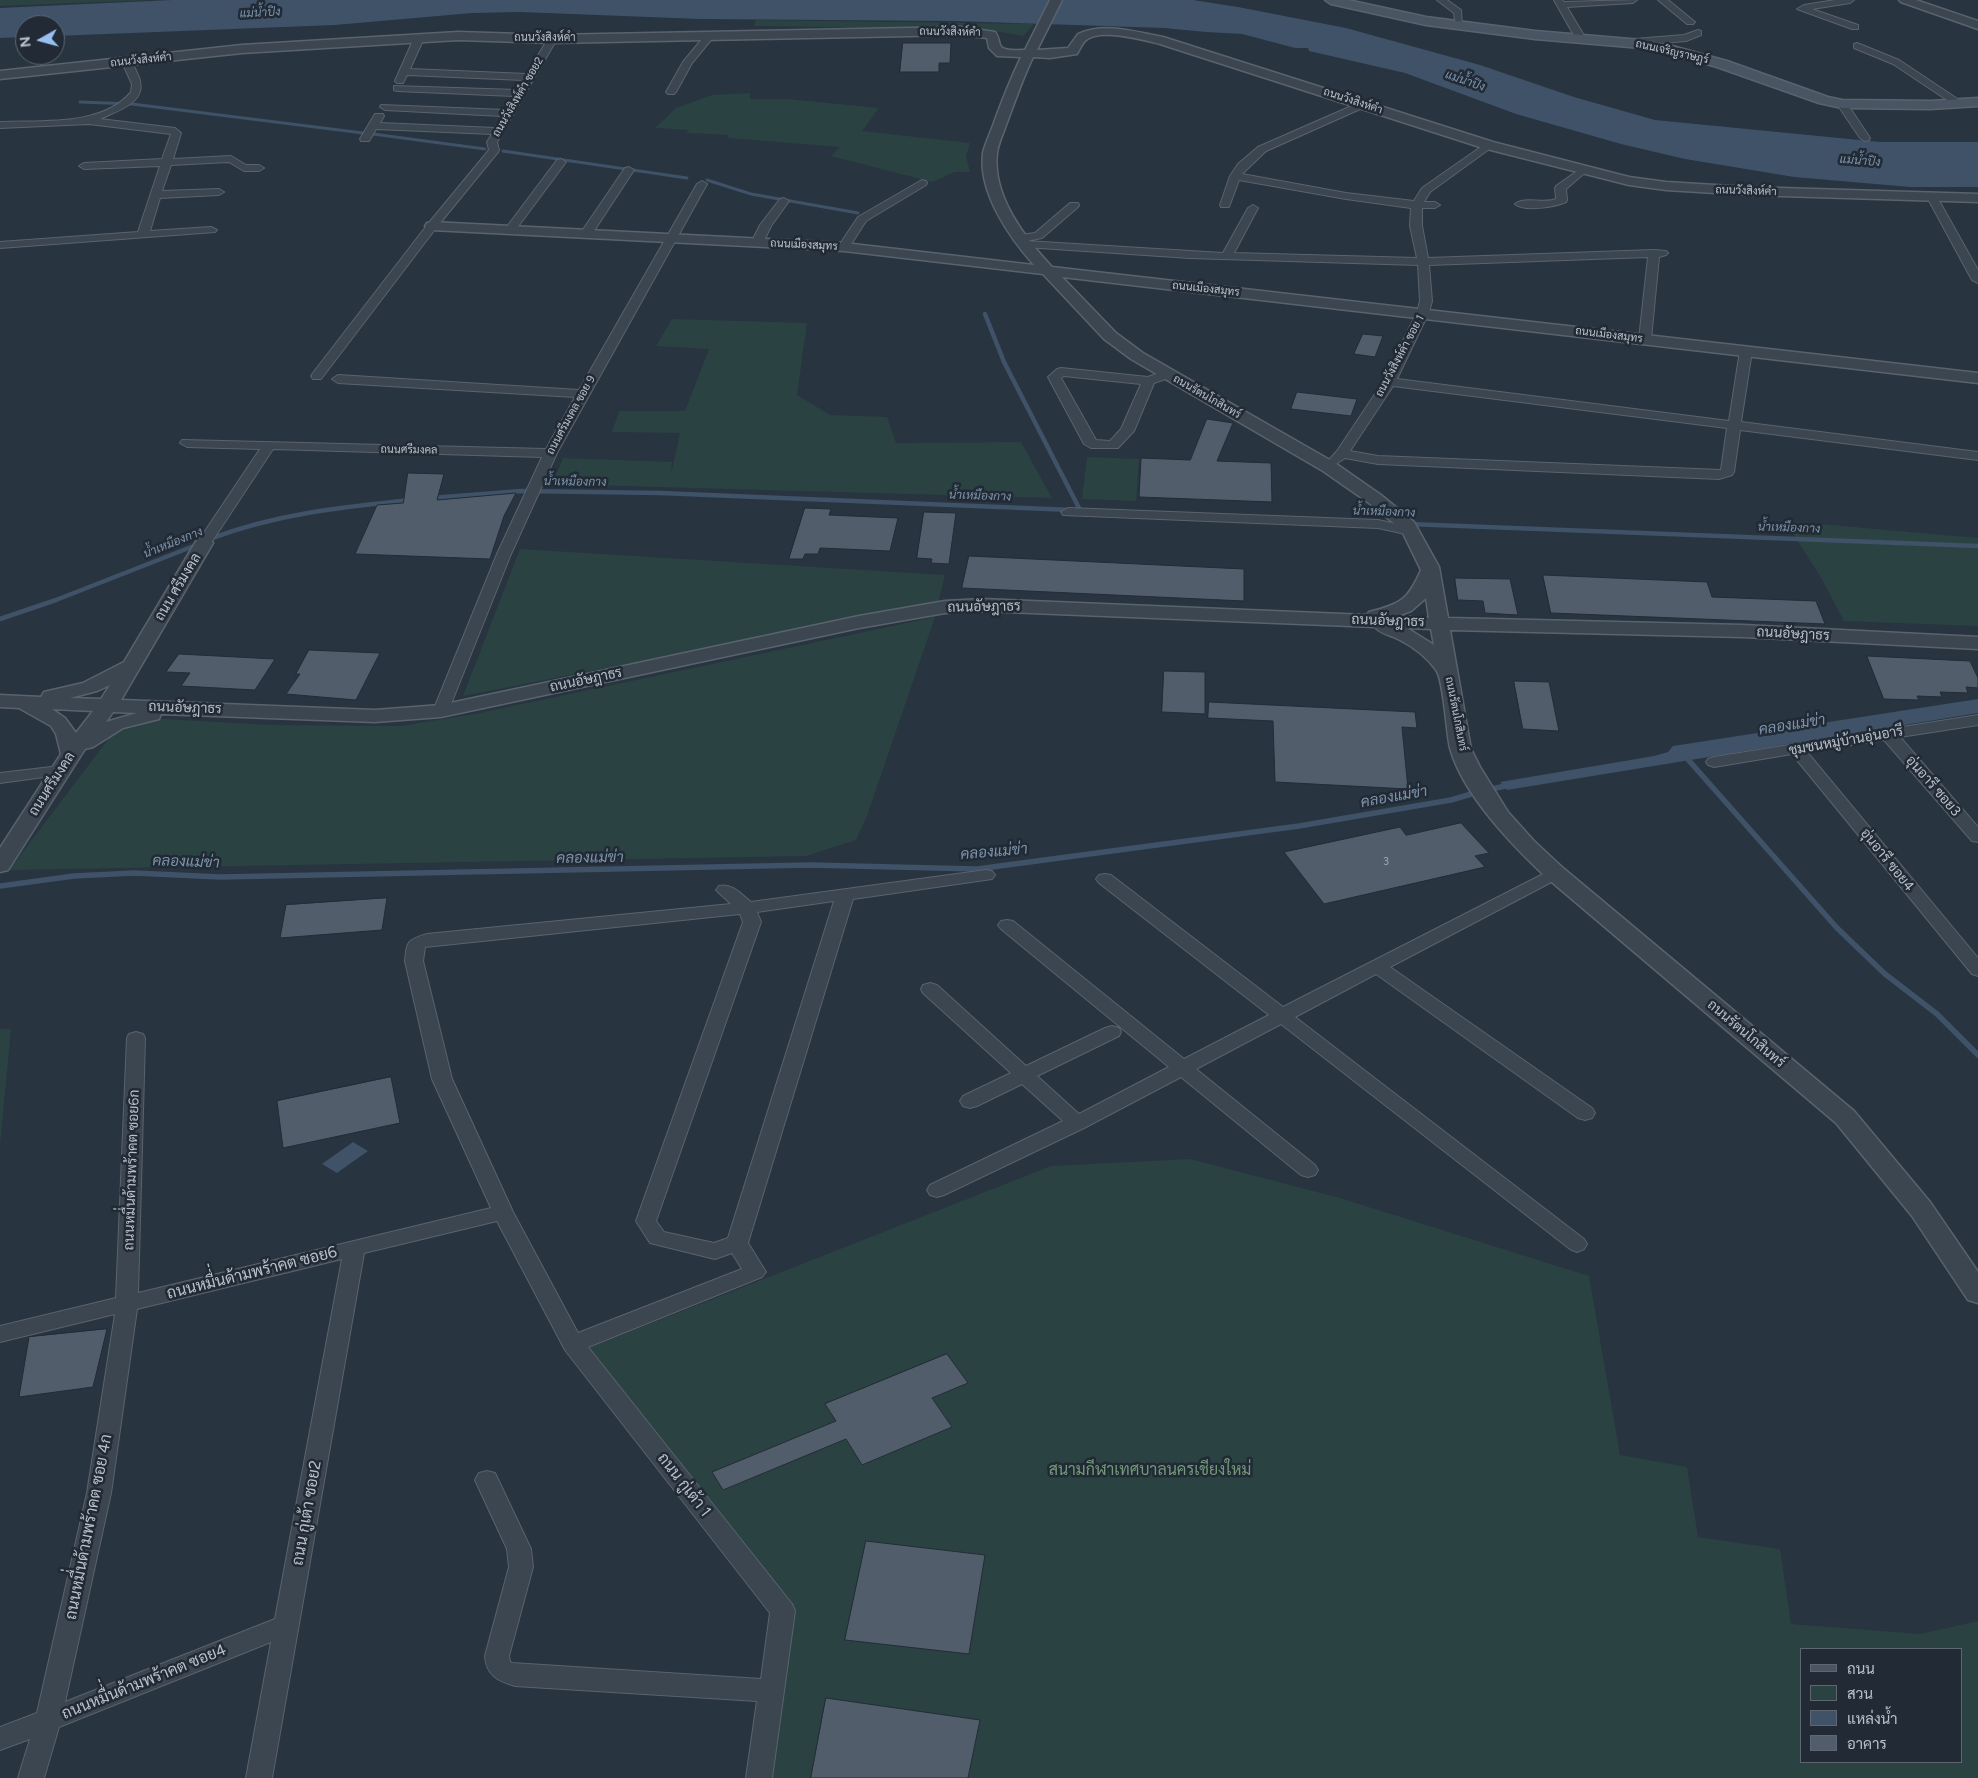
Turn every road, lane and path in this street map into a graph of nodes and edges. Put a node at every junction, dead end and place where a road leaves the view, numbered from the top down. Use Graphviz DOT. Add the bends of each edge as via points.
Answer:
graph roads {
  1 [pos="1056,0"];
  2 [pos="1331,0"];
  3 [pos="1441,0"];
  4 [pos="1633,0"];
  5 [pos="1662,0"];
  6 [pos="1850,0"];
  7 [pos="1905,0"];
  8 [pos="1559,2"];
  9 [pos="1690,22"];
  10 [pos="1459,25"];
  11 [pos="1978,25"];
  12 [pos="1855,27"];
  13 [pos="1698,32"];
  14 [pos="710,35"];
  15 [pos="418,38"];
  16 [pos="552,39"];
  17 [pos="1582,39"];
  18 [pos="1635,42"];
  19 [pos="1857,46"];
  20 [pos="1073,51"];
  21 [pos="1032,52"];
  22 [pos="127,62"];
  23 [pos="404,72"];
  24 [pos="1019,74"];
  25 [pos="0,75"];
  26 [pos="529,77"];
  27 [pos="397,88"];
  28 [pos="671,92"];
  29 [pos="520,93"];
  30 [pos="1978,102"];
  31 [pos="1363,104"];
  32 [pos="1842,104"];
  33 [pos="1960,104"];
  34 [pos="385,107"];
  35 [pos="508,113"];
  36 [pos="89,121"];
  37 [pos="373,126"];
  38 [pos="1,128"];
  39 [pos="498,131"];
  40 [pos="1865,138"];
  41 [pos="365,139"];
  42 [pos="1488,145"];
  43 [pos="561,162"];
  44 [pos="166,163"];
  45 [pos="84,166"];
  46 [pos="259,168"];
  47 [pos="629,170"];
  48 [pos="1583,170"];
  49 [pos="1235,176"];
  50 [pos="922,182"];
  51 [pos="702,184"];
  52 [pos="219,192"];
  53 [pos="156,195"];
  54 [pos="1932,197"];
  55 [pos="1978,198"];
  56 [pos="784,201"];
  57 [pos="1520,204"];
  58 [pos="1074,205"];
  59 [pos="1224,205"];
  60 [pos="1435,205"];
  61 [pos="1417,206"];
  62 [pos="1253,208"];
  63 [pos="1009,223"];
  64 [pos="432,226"];
  65 [pos="211,230"];
  66 [pos="510,230"];
  67 [pos="143,234"];
  68 [pos="586,234"];
  69 [pos="672,238"];
  70 [pos="1022,241"];
  71 [pos="757,243"];
  72 [pos="0,245"];
  73 [pos="844,247"];
  74 [pos="1227,256"];
  75 [pos="1973,261"];
  76 [pos="1423,262"];
  77 [pos="997,265"];
  78 [pos="1048,270"];
  79 [pos="1978,280"];
  80 [pos="1423,312"];
  81 [pos="1645,339"];
  82 [pos="1746,351"];
  83 [pos="1167,374"];
  84 [pos="317,376"];
  85 [pos="1978,378"];
  86 [pos="338,379"];
  87 [pos="1149,381"];
  88 [pos="1388,382"];
  89 [pos="584,394"];
  90 [pos="1734,426"];
  91 [pos="187,443"];
  92 [pos="269,446"];
  93 [pos="550,454"];
  94 [pos="1342,454"];
  95 [pos="1978,456"];
  96 [pos="1329,466"];
  97 [pos="1068,512"];
  98 [pos="1409,529"];
  99 [pos="208,536"];
  100 [pos="1430,571"];
  101 [pos="1354,620"];
  102 [pos="1440,624"];
  103 [pos="1978,643"];
  104 [pos="131,666"];
  105 [pos="1447,670"];
  106 [pos="0,701"];
  107 [pos="22,702"];
  108 [pos="108,706"];
  109 [pos="190,709"];
  110 [pos="441,711"];
  111 [pos="1976,722"];
  112 [pos="1888,734"];
  113 [pos="1796,750"];
  114 [pos="66,762"];
  115 [pos="1714,762"];
  116 [pos="0,778"];
  117 [pos="1978,837"];
  118 [pos="8,840"];
  119 [pos="0,865"];
  120 [pos="1555,872"];
  121 [pos="986,875"];
  122 [pos="1106,879"];
  123 [pos="724,890"];
  124 [pos="845,895"];
  125 [pos="747,908"];
  126 [pos="1007,925"];
  127 [pos="1377,966"];
  128 [pos="1978,970"];
  129 [pos="930,989"];
  130 [pos="1282,1015"];
  131 [pos="1112,1032"];
  132 [pos="136,1038"];
  133 [pos="1183,1067"];
  134 [pos="1025,1075"];
  135 [pos="970,1100"];
  136 [pos="1585,1114"];
  137 [pos="1077,1123"];
  138 [pos="1308,1170"];
  139 [pos="937,1190"];
  140 [pos="503,1212"];
  141 [pos="737,1243"];
  142 [pos="1577,1244"];
  143 [pos="354,1248"];
  144 [pos="1978,1293"];
  145 [pos="127,1303"];
  146 [pos="0,1334"];
  147 [pos="573,1344"];
  148 [pos="487,1480"];
  149 [pos="287,1625"];
  150 [pos="770,1691"];
  151 [pos="48,1720"];
  152 [pos="0,1739"];
  153 [pos="31,1778"];
  154 [pos="259,1778"];
  155 [pos="759,1778"];
  1 -- 21 [label="street, ถนนรัตนโกสินทร์"];
  2 -- 10 [label="main road, ถนนเจริญราษฎร์"];
  3 -- 10 [label="street" via="1458,12"];
  4 -- 8 [label="street"];
  5 -- 9 [label="street"];
  6 -- 12 [label="street" via="1801,9"];
  7 -- 11 [label="street"];
  8 -- 17 [label="street"];
  10 -- 17 [label="main road, ถนนเจริญราษฎร์"];
  13 -- 18 [label="street" via="1686,38"];
  14 -- 16 [label="street, ถนนวังสิงห์คำ"];
  14 -- 21 [label="street, ถนนวังสิงห์คำ" via="975,31 991,35 995,48 1001,53"];
  14 -- 28 [label="street" via="688,62"];
  15 -- 16 [label="street, ถนนวังสิงห์คำ"];
  15 -- 22 [label="street, ถนนวังสิงห์คำ" via="242,49"];
  15 -- 23 [label="street"];
  16 -- 26 [label="street, ถนนวังสิงห์คำ ซอย2"];
  17 -- 18 [label="main road, ถนนเจริญราษฎร์"];
  18 -- 32 [label="main road, ถนนเจริญราษฎร์" via="1722,64"];
  19 -- 33 [label="street" via="1896,62"];
  20 -- 21 [label="street, ถนนวังสิงห์คำ" via="1057,54"];
  20 -- 24 [label="street"];
  20 -- 31 [label="street, ถนนวังสิงห์คำ" via="1088,34 1139,36"];
  21 -- 24 [label="street, ถนนรัตนโกสินทร์"];
  22 -- 25 [label="street, ถนนวังสิงห์คำ"];
  22 -- 36 [label="street" via="137,84 136,92 120,106"];
  23 -- 26 [label="street"];
  23 -- 27 [label="street"];
  24 -- 63 [label="street, ถนนรัตนโกสินทร์" via="990,152 990,169 998,199"];
  26 -- 29 [label="street, ถนนวังสิงห์คำ ซอย2"];
  27 -- 29 [label="street"];
  27 -- 34 [label="street"];
  29 -- 35 [label="street, ถนนวังสิงห์คำ ซอย2"];
  30 -- 33 [label="main road, ถนนเจริญราษฎร์"];
  31 -- 42 [label="street, ถนนวังสิงห์คำ"];
  31 -- 49 [label="street" via="1273,142 1242,166"];
  32 -- 33 [label="main road, ถนนเจริญราษฎร์"];
  32 -- 40 [label="street"];
  34 -- 35 [label="street"];
  34 -- 37 [label="street"];
  35 -- 39 [label="street, ถนนวังสิงห์คำ ซอย2"];
  36 -- 38 [label="street"];
  36 -- 44 [label="street" via="171,130 176,133"];
  37 -- 39 [label="street"];
  37 -- 41 [label="street"];
  39 -- 64 [label="street, ถนนวังสิงห์คำ ซอย2" via="492,142 494,150"];
  42 -- 48 [label="street, ถนนวังสิงห์คำ"];
  42 -- 61 [label="street" via="1426,190"];
  43 -- 66 [label="street"];
  44 -- 45 [label="street"];
  44 -- 46 [label="street" via="231,159 244,168"];
  44 -- 53 [label="street"];
  47 -- 68 [label="street"];
  48 -- 54 [label="street, ถนนวังสิงห์คำ" via="1666,186"];
  48 -- 57 [label="street" via="1560,188 1562,200 1552,204"];
  49 -- 59 [label="street"];
  49 -- 61 [label="street"];
  50 -- 73 [label="street" via="862,219"];
  51 -- 69 [label="street, ถนนศรีมงคล ซอย 9"];
  52 -- 53 [label="street"];
  53 -- 67 [label="street"];
  54 -- 55 [label="street, ถนนวังสิงห์คำ"];
  54 -- 75 [label="street"];
  56 -- 71 [label="street"];
  58 -- 70 [label="street" via="1038,236"];
  60 -- 61 [label="street"];
  61 -- 76 [label="street, ถนนวังสิงห์คำ ซอย 1" via="1416,226"];
  62 -- 74 [label="street"];
  63 -- 70 [label="street, ถนนรัตนโกสินทร์"];
  63 -- 77 [label="street" via="1011,242 1022,257 1016,262"];
  64 -- 66 [label="street, ถนนเมืองสมุทร"];
  64 -- 84 [label="street, ถนนวังสิงห์คำ ซอย2"];
  65 -- 67 [label="street"];
  66 -- 68 [label="street, ถนนเมืองสมุทร"];
  67 -- 72 [label="street" via="104,233"];
  68 -- 69 [label="street, ถนนเมืองสมุทร"];
  69 -- 71 [label="street, ถนนเมืองสมุทร"];
  69 -- 89 [label="street, ถนนศรีมงคล ซอย 9"];
  70 -- 74 [label="street"];
  70 -- 78 [label="street, ถนนรัตนโกสินทร์"];
  71 -- 73 [label="street, ถนนเมืองสมุทร"];
  73 -- 77 [label="street, ถนนเมืองสมุทร"];
  74 -- 76 [label="street"];
  75 -- 79 [label="street"];
  76 -- 80 [label="street, ถนนวังสิงห์คำ ซอย 1" via="1426,301"];
  76 -- 81 [label="street" via="1658,253"];
  77 -- 78 [label="street, ถนนเมืองสมุทร"];
  78 -- 80 [label="street, ถนนเมืองสมุทร"];
  78 -- 83 [label="street, ถนนรัตนโกสินทร์" via="1110,336"];
  80 -- 81 [label="street, ถนนเมืองสมุทร"];
  80 -- 88 [label="street, ถนนวังสิงห์คำ ซอย 1"];
  81 -- 82 [label="street, ถนนเมืองสมุทร"];
  82 -- 85 [label="street, ถนนเมืองสมุทร"];
  82 -- 90 [label="street"];
  83 -- 87 [label="street"];
  83 -- 96 [label="street, ถนนรัตนโกสินทร์"];
  86 -- 89 [label="street"];
  87 -- 87 [label="street" via="1127,431 1113,445 1091,444 1054,377 1061,372"];
  88 -- 90 [label="street"];
  88 -- 94 [label="street, ถนนวังสิงห์คำ ซอย 1"];
  89 -- 93 [label="street, ถนนศรีมงคล ซอย 9"];
  90 -- 94 [label="street" via="1727,472 1719,475 1378,460"];
  90 -- 95 [label="street"];
  91 -- 92 [label="street, ถนนศรีมงคล"];
  92 -- 93 [label="street, ถนนศรีมงคล"];
  92 -- 99 [label="street, ถนน ศรีมงคล"];
  93 -- 110 [label="street, ถนนศรีมงคล ซอย 9" via="504,554"];
  94 -- 96 [label="street, ถนนวังสิงห์คำ ซอย 1"];
  96 -- 98 [label="street, ถนนรัตนโกสินทร์" via="1378,501"];
  97 -- 98 [label="street" via="1378,524"];
  98 -- 100 [label="street, ถนนรัตนโกสินทร์"];
  99 -- 104 [label="street, ถนน ศรีมงคล"];
  100 -- 101 [label="street" via="1421,595 1415,601 1394,611"];
  100 -- 102 [label="street, ถนนรัตนโกสินทร์"];
  101 -- 102 [label="street, ถนนอัษฎาธร"];
  101 -- 105 [label="street" via="1409,635"];
  101 -- 110 [label="street, ถนนอัษฎาธร" via="962,606 858,622"];
  102 -- 103 [label="street, ถนนอัษฎาธร" via="1743,631"];
  102 -- 105 [label="street, ถนนรัตนโกสินทร์"];
  104 -- 107 [label="street" via="90,686"];
  104 -- 108 [label="street, ถนน ศรีมงคล"];
  104 -- 109 [label="street" via="132,682 140,691"];
  105 -- 120 [label="street, ถนนรัตนโกสินทร์" via="1458,739 1482,792 1514,835"];
  106 -- 107 [label="street, ถนนอัษฎาธร"];
  107 -- 108 [label="street, ถนนอัษฎาธร"];
  107 -- 114 [label="street" via="62,723 68,736"];
  108 -- 109 [label="street, ถนนอัษฎาธร"];
  108 -- 114 [label="street, ถนนศรีมงคล"];
  109 -- 110 [label="street, ถนนอัษฎาธร" via="375,716"];
  109 -- 114 [label="street" via="124,721 109,727"];
  111 -- 112 [label="street, ชุมชนหมู่บ้านอุ่นอารี"];
  112 -- 113 [label="street, ชุมชนหมู่บ้านอุ่นอารี"];
  112 -- 117 [label="street, อุ่นอารี ซอย3"];
  113 -- 115 [label="street, ชุมชนหมู่บ้านอุ่นอารี"];
  113 -- 128 [label="street, อุ่นอารี ซอย4"];
  114 -- 116 [label="street"];
  114 -- 118 [label="street, ถนนศรีมงคล"];
  118 -- 119 [label="street, ถนนศรีมงคล"];
  120 -- 127 [label="street"];
  120 -- 144 [label="street, ถนนรัตนโกสินทร์" via="1845,1117 1922,1209"];
  121 -- 124 [label="street"];
  122 -- 130 [label="street"];
  123 -- 125 [label="street"];
  124 -- 125 [label="street"];
  124 -- 141 [label="street"];
  125 -- 140 [label="street, ถนน กู่เต้า 1" via="427,940 416,944 414,961 442,1079"];
  125 -- 141 [label="street" via="752,922 646,1221 657,1238 715,1251"];
  126 -- 133 [label="street"];
  127 -- 130 [label="street"];
  127 -- 136 [label="street"];
  129 -- 134 [label="street"];
  130 -- 133 [label="street"];
  130 -- 142 [label="street"];
  131 -- 134 [label="street"];
  132 -- 145 [label="street, ถนนหมื่่นด้ามพร้าคต ซอย6ก"];
  133 -- 137 [label="street"];
  133 -- 138 [label="street"];
  134 -- 135 [label="street"];
  134 -- 137 [label="street"];
  137 -- 139 [label="street"];
  140 -- 143 [label="street, ถนนหมื่่นด้ามพร้าคต ซอย6"];
  140 -- 147 [label="street, ถนน กู่เต้า 1"];
  141 -- 147 [label="street" via="755,1272"];
  143 -- 145 [label="street, ถนนหมื่่นด้ามพร้าคต ซอย6"];
  143 -- 149 [label="street, ถนน กู่เต้า ซอย2"];
  145 -- 146 [label="street, ถนนหมื่่นด้ามพร้าคต ซอย6"];
  145 -- 151 [label="street, ถนนหมื่่นด้ามพร้าคต ซอย 4ก" via="99,1493"];
  147 -- 150 [label="street, ถนน กู่เต้า 1" via="783,1611"];
  148 -- 150 [label="street" via="521,1559 497,1656 496,1665 500,1670 515,1675"];
  149 -- 151 [label="street, ถนนหมื่่นด้ามพร้าคต ซอย4"];
  149 -- 154 [label="street, ถนน กู่เต้า ซอย2"];
  150 -- 155 [label="street, ถนน กู่เต้า 1"];
  151 -- 152 [label="street, ถนนหมื่่นด้ามพร้าคต ซอย4"];
  151 -- 153 [label="street, ถนนหมื่่นด้ามพร้าคต ซอย 4ก"];
}
